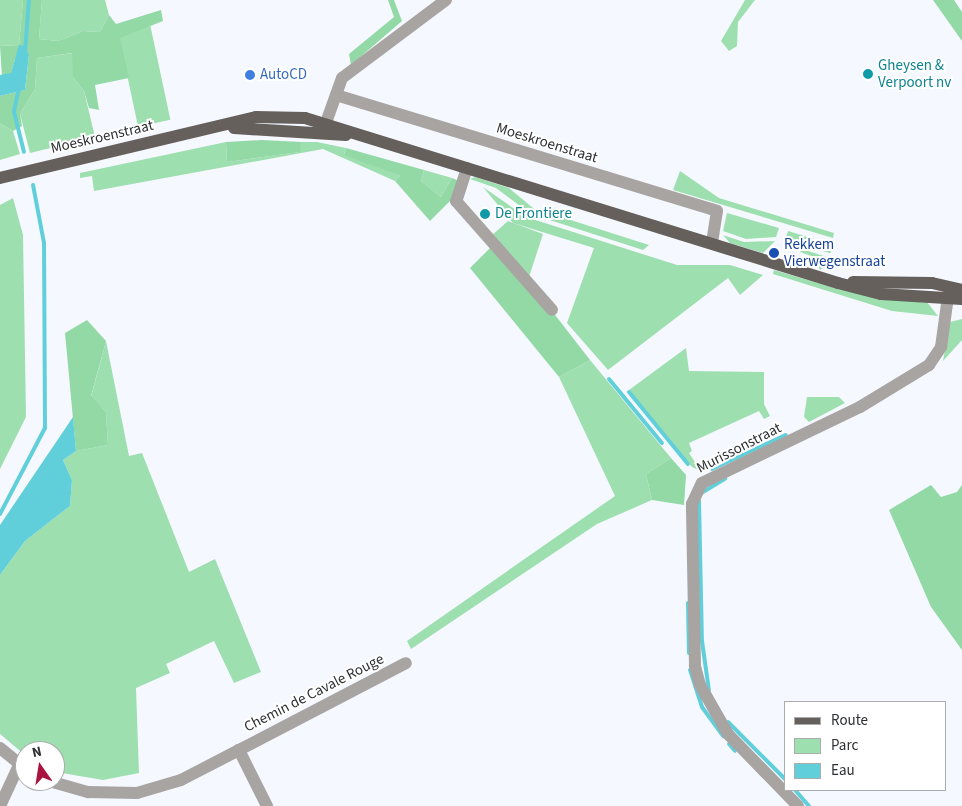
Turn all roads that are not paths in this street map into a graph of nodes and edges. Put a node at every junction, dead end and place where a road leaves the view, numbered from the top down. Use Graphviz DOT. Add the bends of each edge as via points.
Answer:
graph roads {
  1 [pos="446,0"];
  2 [pos="336,96"];
  3 [pos="324,126"];
  4 [pos="467,168"];
  5 [pos="0,178"];
  6 [pos="712,244"];
  7 [pos="952,291"];
  8 [pos="962,299"];
  9 [pos="552,310"];
  10 [pos="406,663"];
  11 [pos="0,748"];
  12 [pos="239,750"];
  13 [pos="15,761"];
  14 [pos="15,779"];
  15 [pos="65,786"];
  16 [pos="0,806"];
  17 [pos="267,806"];
  18 [pos="798,806"];
  1 -- 2 [label="street" via="342,78"];
  2 -- 3 [label="street"];
  2 -- 6 [label="street, Moeskroenstraat" via="717,211"];
  3 -- 4 [label="main road, Moeskroenstraat"];
  3 -- 5 [label="main road, Moeskroenstraat" via="212,128"];
  4 -- 6 [label="main road, Moeskroenstraat"];
  4 -- 9 [label="street" via="456,201"];
  6 -- 7 [label="main road, Moeskroenstraat" via="838,282"];
  7 -- 8 [label="main road, Moeskroenstraat"];
  7 -- 18 [label="street, Murissonstraat" via="941,346 928,365 860,407 702,483 692,504 695,666 700,685 728,734"];
  10 -- 12 [label="street, Chemin de Cavale Rouge"];
  11 -- 13 [label="street"];
  12 -- 15 [label="street" via="181,780 137,793 88,792"];
  12 -- 17 [label="street, Chemin de Cavale Rouge"];
  14 -- 16 [label="street"];
}
